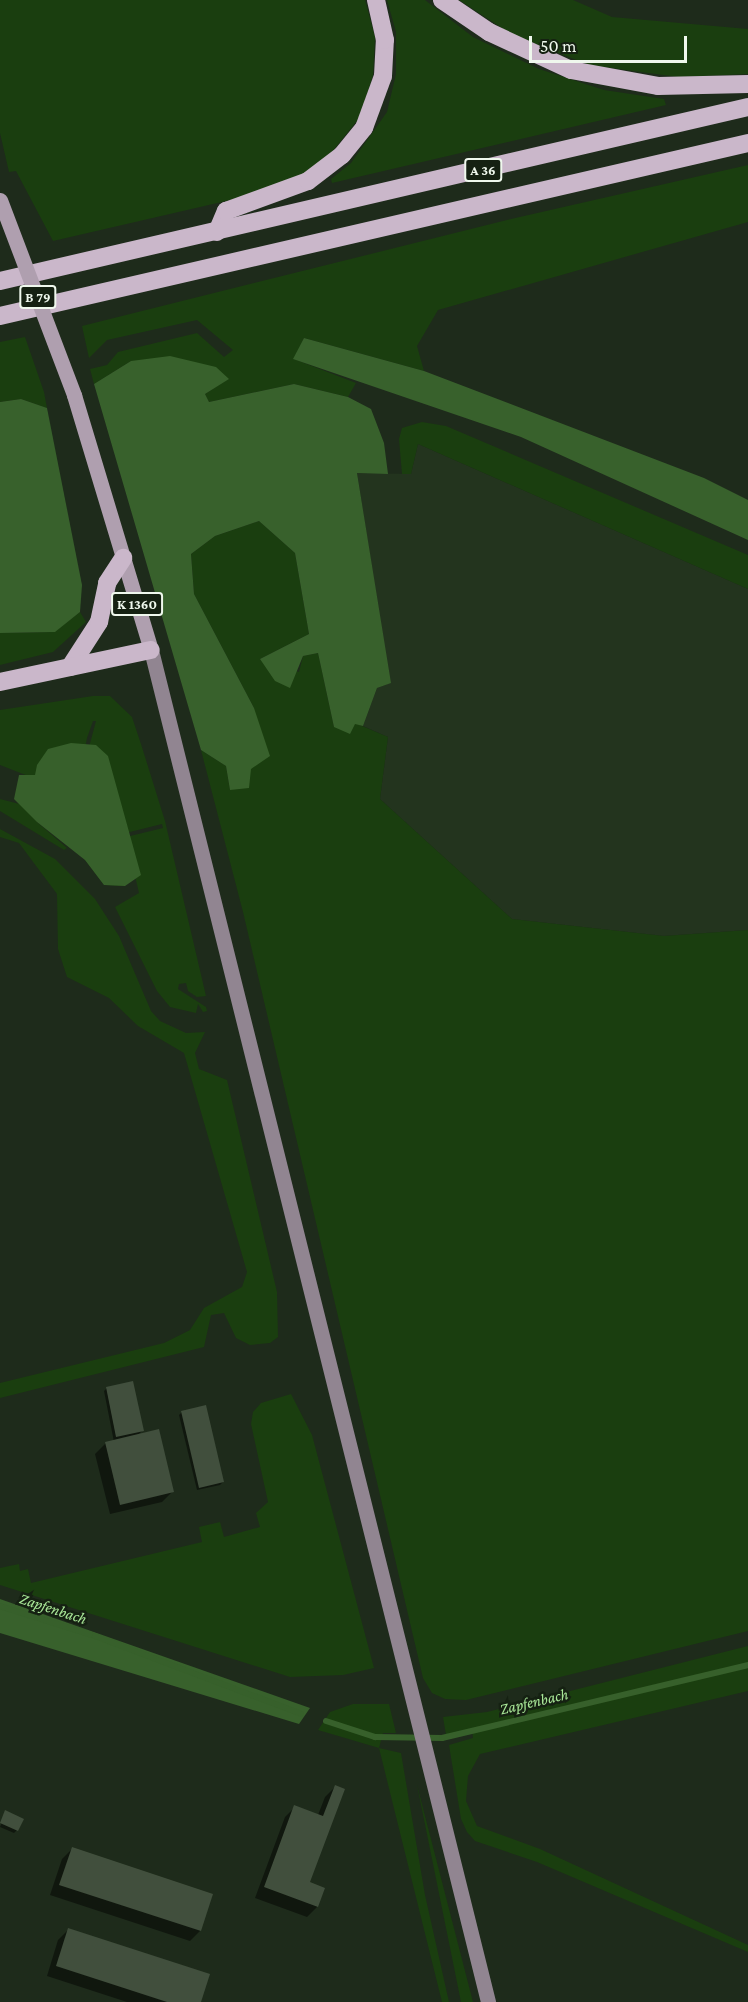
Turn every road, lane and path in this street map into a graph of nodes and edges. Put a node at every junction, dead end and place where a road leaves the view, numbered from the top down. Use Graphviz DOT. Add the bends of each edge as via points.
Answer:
graph roads {
  1 [pos="376,0"];
  2 [pos="442,0"];
  3 [pos="748,84"];
  4 [pos="748,107"];
  5 [pos="748,142"];
  6 [pos="0,200"];
  7 [pos="217,232"];
  8 [pos="0,281"];
  9 [pos="0,316"];
  10 [pos="123,558"];
  11 [pos="151,651"];
  12 [pos="70,667"];
  13 [pos="0,682"];
  14 [pos="488,2002"];
  1 -- 7 [label="highway" via="385,40 384,76 364,128 342,155 308,181 226,211"];
  2 -- 3 [label="highway" via="489,32 571,70 658,86"];
  4 -- 7 [label="highway, A 36"];
  5 -- 9 [label="highway, A 36"];
  6 -- 10 [label="main road, B 79, bridge" via="74,395"];
  7 -- 8 [label="highway, A 36"];
  10 -- 11 [label="main road, K 1360"];
  10 -- 12 [label="highway" via="107,583 99,622"];
  11 -- 12 [label="highway"];
  11 -- 14 [label="main road, K 1360" via="193,807 368,1534"];
  12 -- 13 [label="highway"];
}
